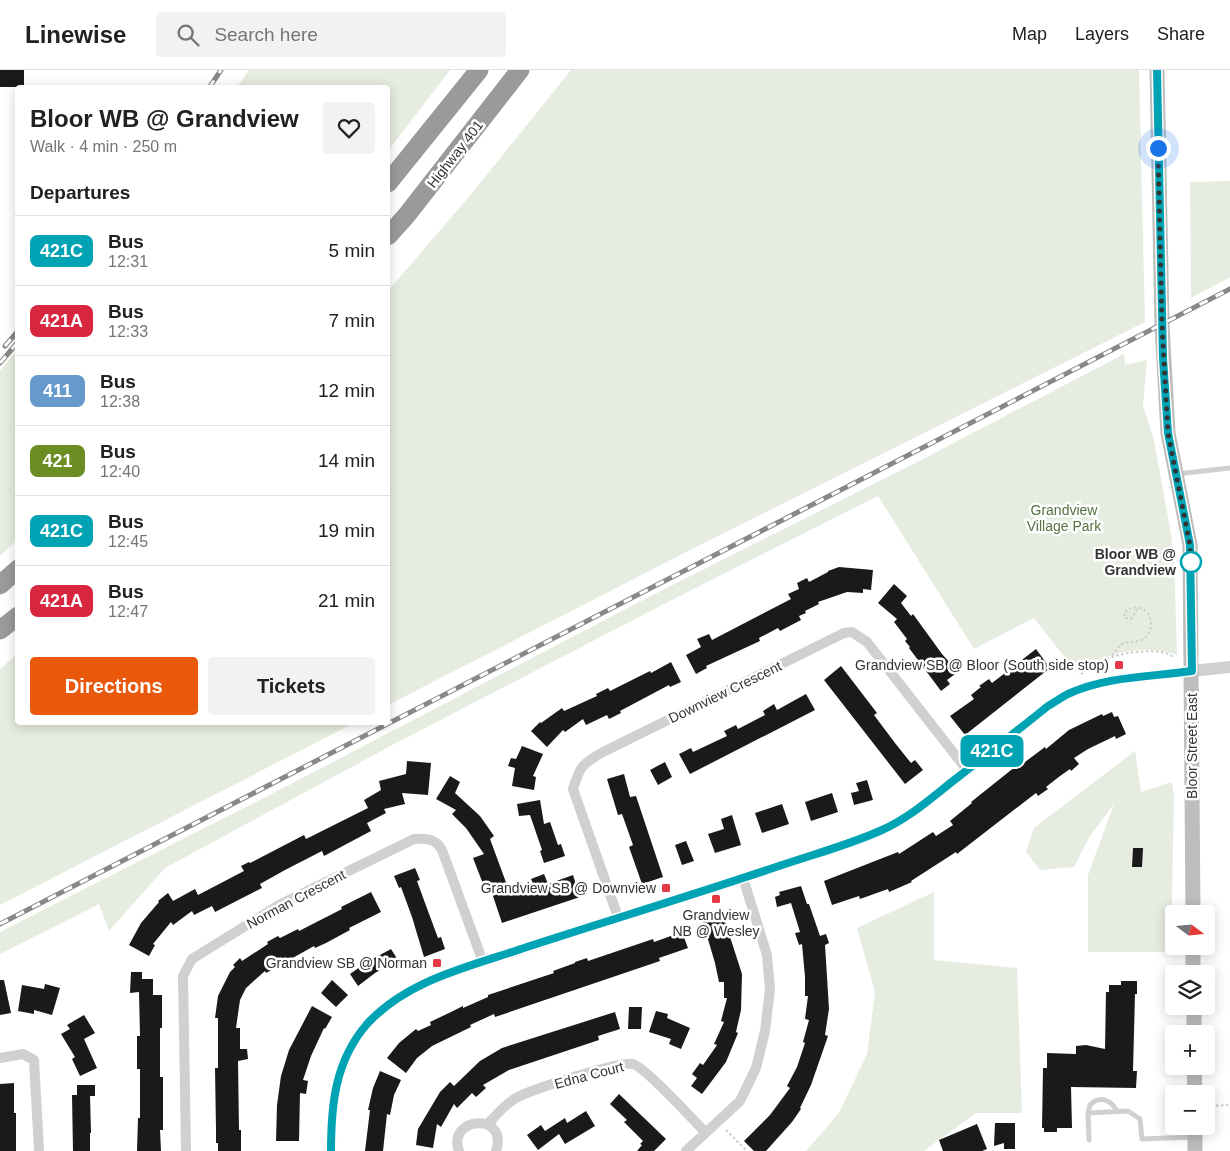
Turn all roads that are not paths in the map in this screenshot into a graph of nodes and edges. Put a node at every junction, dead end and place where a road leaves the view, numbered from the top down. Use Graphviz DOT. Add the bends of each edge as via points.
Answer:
graph roads {
  1 [pos="479,70"];
  2 [pos="520,70"];
  3 [pos="1157,70"];
  4 [pos="390,181"];
  5 [pos="390,234"];
  6 [pos="1230,468"];
  7 [pos="1177,474"];
  8 [pos="15,572"];
  9 [pos="0,585"];
  10 [pos="15,618"];
  11 [pos="0,630"];
  12 [pos="1230,667"];
  13 [pos="1192,671"];
  14 [pos="967,770"];
  15 [pos="743,878"];
  16 [pos="1193,905"];
  17 [pos="618,917"];
  18 [pos="482,962"];
  19 [pos="0,1058"];
  20 [pos="1116,1111"];
  21 [pos="1088,1112"];
  22 [pos="488,1124"];
  23 [pos="705,1132"];
  24 [pos="1195,1138"];
  25 [pos="1089,1140"];
  26 [pos="40,1151"];
  27 [pos="186,1151"];
  28 [pos="331,1151"];
  29 [pos="459,1151"];
  30 [pos="496,1151"];
  31 [pos="686,1151"];
  1 -- 4 [label="highway"];
  2 -- 5 [label="highway, Highway 401"];
  3 -- 7 [label="main road, Bloor Street East" via="1163,358 1168,433"];
  6 -- 7 [label="lane"];
  7 -- 13 [label="main road, Bloor Street East" via="1190,545"];
  8 -- 9 [label="highway"];
  10 -- 11 [label="highway"];
  12 -- 13 [label="street"];
  13 -- 14 [label="street" via="1126,678 1068,694"];
  13 -- 16 [label="main road, Bloor Street East"];
  14 -- 15 [label="street" via="909,816 882,830"];
  14 -- 17 [label="street, Downview Crescent" via="867,642 852,632 844,633 584,763 573,789"];
  15 -- 17 [label="street"];
  15 -- 23 [label="street" via="768,955 770,989 765,1031 756,1068 740,1100"];
  17 -- 18 [label="street"];
  18 -- 27 [label="street, Norman Crescent" via="442,850 438,843 422,838 279,905 192,959 183,976"];
  18 -- 28 [label="street" via="422,983 400,995 380,1011 355,1040 338,1076 333,1099"];
  19 -- 26 [label="street" via="23,1054 34,1060"];
  20 -- 21 [label="lane"];
  20 -- 21 [label="lane" via="1108,1100 1099,1099 1090,1105"];
  20 -- 24 [label="lane" via="1128,1111 1140,1119 1142,1139"];
  21 -- 25 [label="lane"];
  22 -- 23 [label="street, Edna Court" via="502,1107 516,1097 615,1065 633,1064 645,1071"];
  22 -- 29 [label="street" via="475,1123 463,1129 457,1140"];
  22 -- 30 [label="street" via="496,1135"];
  23 -- 31 [label="street"];
}
